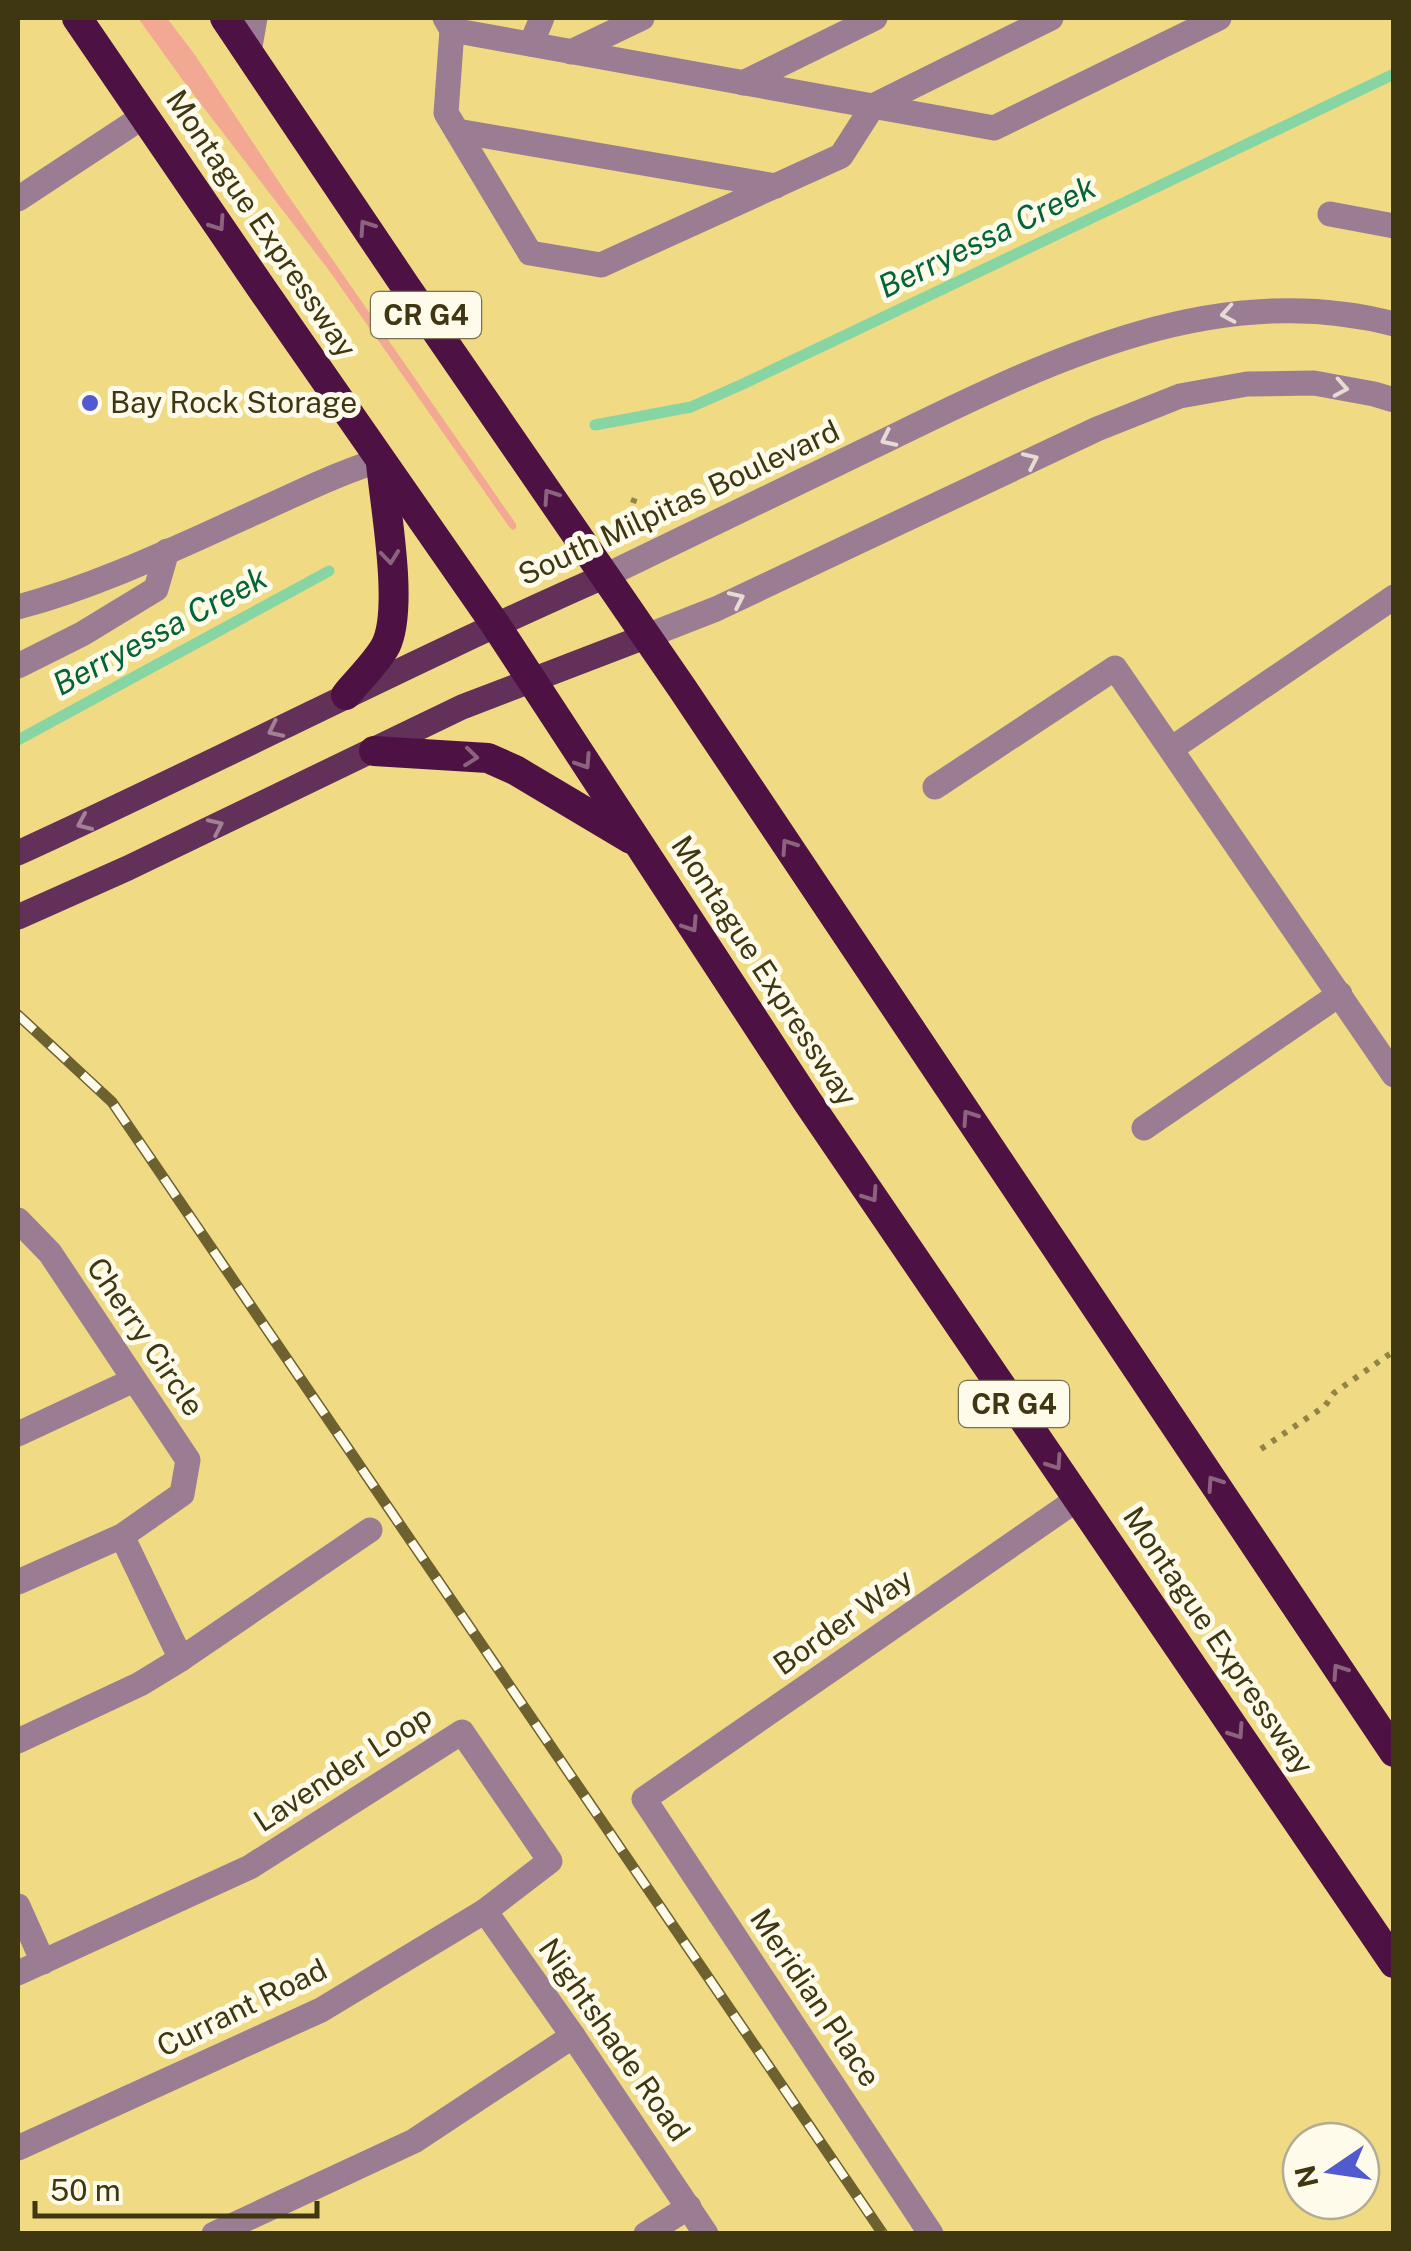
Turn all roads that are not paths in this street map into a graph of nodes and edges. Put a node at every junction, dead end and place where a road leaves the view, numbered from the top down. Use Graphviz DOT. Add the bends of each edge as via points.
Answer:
graph roads {
  1 [pos="77,18"];
  2 [pos="225,18"];
  3 [pos="254,18"];
  4 [pos="542,18"];
  5 [pos="642,18"];
  6 [pos="876,18"];
  7 [pos="1051,18"];
  8 [pos="1219,18"];
  9 [pos="449,24"];
  10 [pos="532,44"];
  11 [pos="249,52"];
  12 [pos="571,52"];
  13 [pos="742,83"];
  14 [pos="873,106"];
  15 [pos="144,116"];
  16 [pos="457,131"];
  17 [pos="776,186"];
  18 [pos="18,198"];
  19 [pos="1330,214"];
  20 [pos="1394,226"];
  21 [pos="1394,324"];
  22 [pos="1394,400"];
  23 [pos="381,460"];
  24 [pos="167,550"];
  25 [pos="605,576"];
  26 [pos="1394,597"];
  27 [pos="18,607"];
  28 [pos="495,624"];
  29 [pos="647,636"];
  30 [pos="18,666"];
  31 [pos="532,680"];
  32 [pos="346,694"];
  33 [pos="1171,750"];
  34 [pos="374,751"];
  35 [pos="935,787"];
  36 [pos="638,843"];
  37 [pos="18,853"];
  38 [pos="18,917"];
  39 [pos="1340,994"];
  40 [pos="1394,1075"];
  41 [pos="1144,1128"];
  42 [pos="18,1220"];
  43 [pos="134,1380"];
  44 [pos="18,1434"];
  45 [pos="1079,1498"];
  46 [pos="370,1530"];
  47 [pos="122,1536"];
  48 [pos="18,1582"];
  49 [pos="180,1660"];
  50 [pos="18,1741"];
  51 [pos="1394,1752"];
  52 [pos="644,1799"];
  53 [pos="18,1906"];
  54 [pos="485,1911"];
  55 [pos="43,1962"];
  56 [pos="1394,1963"];
  57 [pos="18,1974"];
  58 [pos="573,2036"];
  59 [pos="18,2148"];
  60 [pos="689,2207"];
  61 [pos="214,2234"];
  62 [pos="646,2234"];
  63 [pos="706,2234"];
  64 [pos="932,2234"];
  1 -- 15 [label="highway, Montague Expressway / CR G4"];
  2 -- 11 [label="highway, CR G4"];
  3 -- 11 [label="street"];
  4 -- 10 [label="street"];
  5 -- 12 [label="street"];
  6 -- 13 [label="street"];
  7 -- 14 [label="street"];
  8 -- 14 [label="street" via="994,128"];
  9 -- 10 [label="street"];
  9 -- 16 [label="street" via="446,113"];
  10 -- 12 [label="street"];
  25 -- 11 [label="highway, CR G4, one-way"];
  12 -- 13 [label="street"];
  13 -- 14 [label="street"];
  14 -- 17 [label="street" via="841,156"];
  15 -- 18 [label="street"];
  15 -- 23 [label="highway, Montague Expressway / CR G4, one-way"];
  16 -- 17 [label="street"];
  16 -- 17 [label="street" via="530,253 601,265"];
  19 -- 20 [label="street"];
  21 -- 25 [label="street, South Milpitas Boulevard, one-way" via="1316,310 1240,312 1161,327 1064,358 976,397"];
  29 -- 22 [label="street, one-way" via="1180,396 1314,382"];
  23 -- 24 [label="street"];
  23 -- 28 [label="highway, Montague Expressway / CR G4"];
  23 -- 32 [label="highway, one-way" via="393,615 386,644"];
  24 -- 27 [label="street"];
  24 -- 30 [label="street" via="156,589"];
  25 -- 28 [label="main road, South Milpitas Boulevard"];
  25 -- 29 [label="highway, CR G4"];
  26 -- 33 [label="street"];
  28 -- 31 [label="highway, Montague Expressway / CR G4"];
  28 -- 32 [label="main road, South Milpitas Boulevard"];
  29 -- 31 [label="main road"];
  51 -- 29 [label="highway, CR G4, one-way"];
  31 -- 34 [label="main road"];
  31 -- 36 [label="highway, Montague Expressway / CR G4, one-way"];
  32 -- 37 [label="main road, South Milpitas Boulevard, one-way"];
  33 -- 35 [label="street" via="1115,668"];
  33 -- 39 [label="street"];
  34 -- 36 [label="highway, one-way" via="488,758"];
  38 -- 34 [label="main road, one-way"];
  36 -- 45 [label="highway, Montague Expressway / CR G4, one-way"];
  39 -- 40 [label="street"];
  39 -- 41 [label="street"];
  42 -- 43 [label="street, Cherry Circle" via="50,1253"];
  43 -- 44 [label="street"];
  43 -- 47 [label="street, Cherry Circle" via="188,1460 182,1494"];
  45 -- 52 [label="street, Border Way"];
  45 -- 56 [label="highway, Montague Expressway / CR G4, one-way"];
  46 -- 49 [label="street"];
  47 -- 48 [label="street, Cherry Circle"];
  47 -- 49 [label="street"];
  49 -- 50 [label="street"];
  52 -- 64 [label="street, Meridian Place"];
  53 -- 55 [label="street"];
  54 -- 55 [label="street, Lavender Loop" via="550,1861 462,1732 250,1867"];
  54 -- 58 [label="street, Nightshade Road"];
  54 -- 59 [label="street, Currant Road" via="321,2010"];
  55 -- 57 [label="street, Lavender Loop"];
  58 -- 60 [label="street, Nightshade Road"];
  58 -- 61 [label="street" via="414,2141"];
  60 -- 62 [label="street"];
  60 -- 63 [label="street, Nightshade Road"];
}
